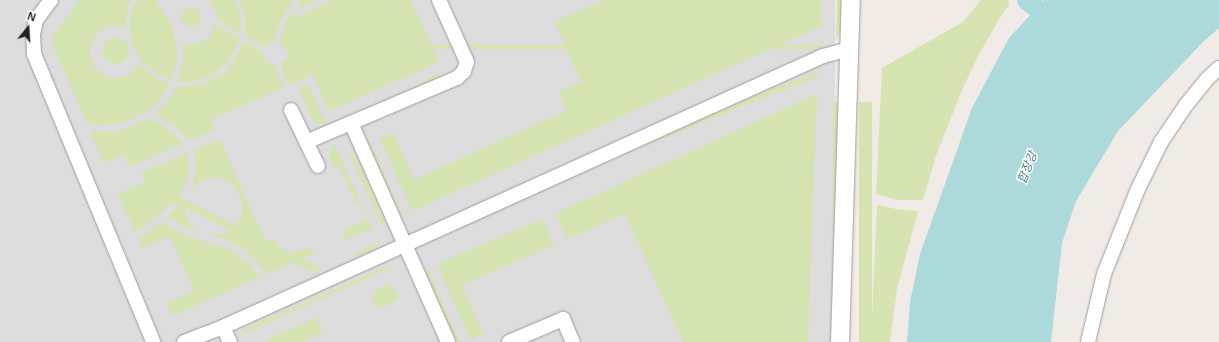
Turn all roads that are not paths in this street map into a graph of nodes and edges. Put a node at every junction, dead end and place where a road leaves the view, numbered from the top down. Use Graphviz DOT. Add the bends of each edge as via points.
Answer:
graph roads {
  1 [pos="51,0"];
  2 [pos="440,0"];
  3 [pos="851,0"];
  4 [pos="850,49"];
  5 [pos="1219,68"];
  6 [pos="291,110"];
  7 [pos="351,123"];
  8 [pos="306,142"];
  9 [pos="318,166"];
  10 [pos="405,244"];
  11 [pos="223,327"];
  12 [pos="153,342"];
  13 [pos="184,342"];
  14 [pos="230,342"];
  15 [pos="448,342"];
  16 [pos="509,342"];
  17 [pos="573,342"];
  18 [pos="840,342"];
  19 [pos="1088,342"];
  1 -- 12 [label="street" via="36,20 32,34 34,54"];
  2 -- 7 [label="street" via="467,62 464,71 457,78"];
  3 -- 4 [label="street"];
  4 -- 10 [label="street" via="823,56"];
  4 -- 18 [label="street"];
  5 -- 19 [label="street" via="1186,105 1161,142 1137,191 1104,274"];
  6 -- 8 [label="street"];
  7 -- 8 [label="street"];
  7 -- 10 [label="street"];
  8 -- 9 [label="street"];
  10 -- 11 [label="street"];
  10 -- 15 [label="street"];
  11 -- 13 [label="street"];
  11 -- 14 [label="street"];
  16 -- 17 [label="street" via="563,319"];
}
